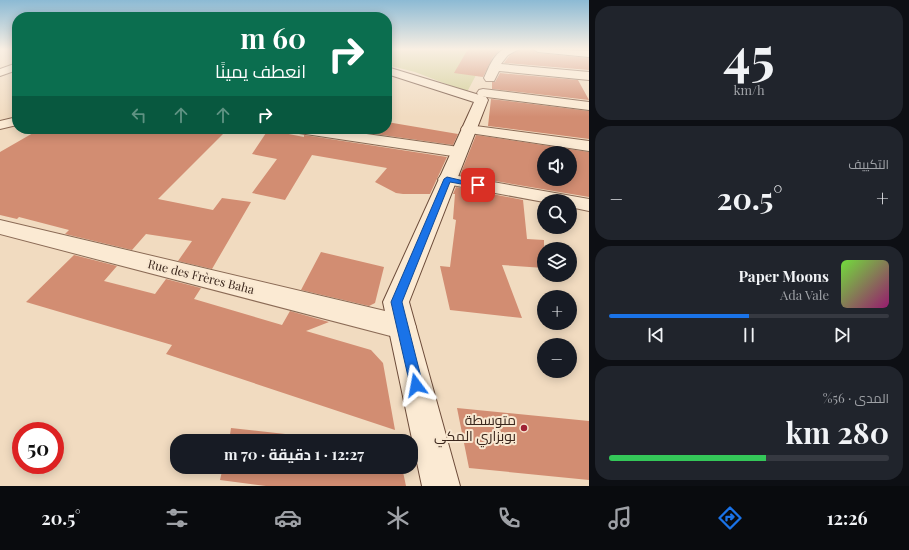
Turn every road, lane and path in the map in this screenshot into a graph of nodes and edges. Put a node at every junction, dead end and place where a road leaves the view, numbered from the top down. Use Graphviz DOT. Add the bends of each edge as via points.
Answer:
graph roads {
  1 [pos="393,72"];
  2 [pos="493,72"];
  3 [pos="544,72"];
  4 [pos="589,76"];
  5 [pos="482,97"];
  6 [pos="589,106"];
  7 [pos="12,122"];
  8 [pos="0,125"];
  9 [pos="468,129"];
  10 [pos="335,134"];
  11 [pos="589,146"];
  12 [pos="459,152"];
  13 [pos="447,179"];
  14 [pos="537,195"];
  15 [pos="577,203"];
  16 [pos="589,205"];
  17 [pos="0,227"];
  18 [pos="402,327"];
  19 [pos="441,486"];
  1 -- 5 [label="street"];
  2 -- 5 [label="street"];
  3 -- 4 [label="street"];
  5 -- 6 [label="street"];
  5 -- 9 [label="street"];
  7 -- 8 [label="street"];
  9 -- 11 [label="street"];
  9 -- 12 [label="street"];
  10 -- 12 [label="street"];
  12 -- 13 [label="street"];
  13 -- 14 [label="street"];
  13 -- 18 [label="street" via="396,302"];
  15 -- 16 [label="street"];
  17 -- 18 [label="street, Rue des Frères Baha"];
  18 -- 19 [label="street"];
}
